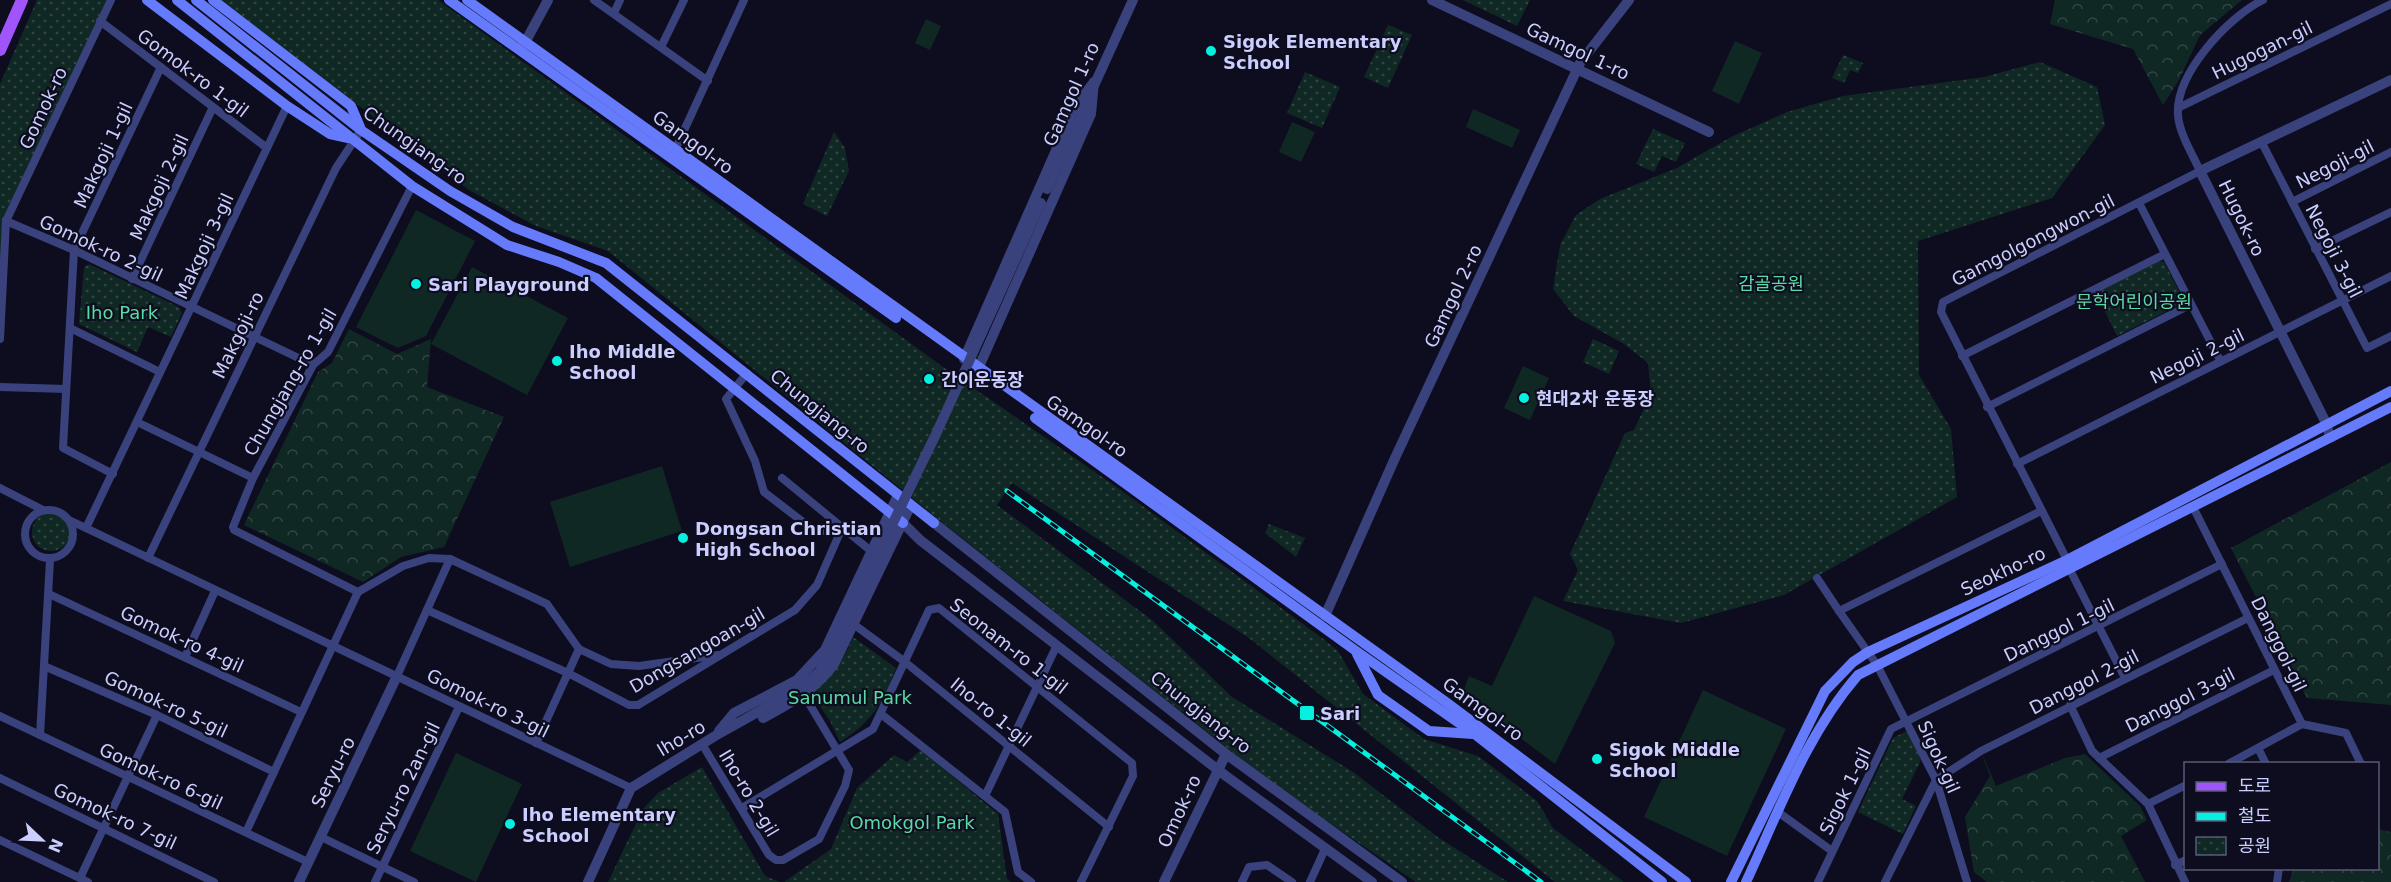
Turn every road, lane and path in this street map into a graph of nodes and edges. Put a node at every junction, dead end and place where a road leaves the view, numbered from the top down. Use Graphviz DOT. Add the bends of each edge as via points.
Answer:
graph roads {
  1 [pos="22,0"];
  2 [pos="111,0"];
  3 [pos="147,0"];
  4 [pos="177,0"];
  5 [pos="196,0"];
  6 [pos="213,0"];
  7 [pos="449,0"];
  8 [pos="467,0"];
  9 [pos="548,0"];
  10 [pos="594,0"];
  11 [pos="620,0"];
  12 [pos="684,0"];
  13 [pos="744,0"];
  14 [pos="1133,0"];
  15 [pos="1432,0"];
  16 [pos="1629,0"];
  17 [pos="2263,0"];
  18 [pos="2391,4"];
  19 [pos="614,14"];
  20 [pos="100,21"];
  21 [pos="523,47"];
  22 [pos="662,47"];
  23 [pos="0,50"];
  24 [pos="161,67"];
  25 [pos="1578,69"];
  26 [pos="2391,80"];
  27 [pos="708,81"];
  28 [pos="1094,82"];
  29 [pos="287,106"];
  30 [pos="213,107"];
  31 [pos="2178,108"];
  32 [pos="362,130"];
  33 [pos="1708,132"];
  34 [pos="353,140"];
  35 [pos="2262,143"];
  36 [pos="267,148"];
  37 [pos="675,150"];
  38 [pos="2391,152"];
  39 [pos="2200,171"];
  40 [pos="412,186"];
  41 [pos="2292,202"];
  42 [pos="2139,203"];
  43 [pos="2391,212"];
  44 [pos="6,221"];
  45 [pos="2315,249"];
  46 [pos="74,250"];
  47 [pos="2165,254"];
  48 [pos="2391,276"];
  49 [pos="132,279"];
  50 [pos="2342,301"];
  51 [pos="2190,305"];
  52 [pos="192,307"];
  53 [pos="70,328"];
  54 [pos="2280,332"];
  55 [pos="254,336"];
  56 [pos="2391,336"];
  57 [pos="0,339"];
  58 [pos="1962,356"];
  59 [pos="2220,360"];
  60 [pos="963,361"];
  61 [pos="313,365"];
  62 [pos="976,371"];
  63 [pos="160,372"];
  64 [pos="747,373"];
  65 [pos="0,387"];
  66 [pos="66,389"];
  67 [pos="733,389"];
  68 [pos="2391,391"];
  69 [pos="1987,407"];
  70 [pos="2391,407"];
  71 [pos="137,423"];
  72 [pos="2326,423"];
  73 [pos="2330,437"];
  74 [pos="198,451"];
  75 [pos="2017,464"];
  76 [pos="112,474"];
  77 [pos="253,478"];
  78 [pos="782,478"];
  79 [pos="0,488"];
  80 [pos="898,495"];
  81 [pos="911,505"];
  82 [pos="2193,507"];
  83 [pos="43,510"];
  84 [pos="2041,511"];
  85 [pos="889,512"];
  86 [pos="69,520"];
  87 [pos="903,523"];
  88 [pos="934,523"];
  89 [pos="86,528"];
  90 [pos="842,528"];
  91 [pos="872,551"];
  92 [pos="148,558"];
  93 [pos="450,559"];
  94 [pos="50,560"];
  95 [pos="2222,564"];
  96 [pos="2068,565"];
  97 [pos="1818,578"];
  98 [pos="216,591"];
  99 [pos="358,592"];
  100 [pos="49,594"];
  101 [pos="427,610"];
  102 [pos="1839,611"];
  103 [pos="1325,616"];
  104 [pos="2248,618"];
  105 [pos="852,623"];
  106 [pos="2099,628"];
  107 [pos="333,645"];
  108 [pos="1057,645"];
  109 [pos="579,649"];
  110 [pos="1356,651"];
  111 [pos="1868,652"];
  112 [pos="721,654"];
  113 [pos="830,654"];
  114 [pos="185,657"];
  115 [pos="905,662"];
  116 [pos="1877,665"];
  117 [pos="44,666"];
  118 [pos="2274,670"];
  119 [pos="568,673"];
  120 [pos="397,676"];
  121 [pos="2125,678"];
  122 [pos="1037,687"];
  123 [pos="804,695"];
  124 [pos="2070,705"];
  125 [pos="459,706"];
  126 [pos="301,712"];
  127 [pos="882,714"];
  128 [pos="0,716"];
  129 [pos="157,716"];
  130 [pos="1907,722"];
  131 [pos="2302,724"];
  132 [pos="40,735"];
  133 [pos="1476,735"];
  134 [pos="715,736"];
  135 [pos="536,743"];
  136 [pos="702,744"];
  137 [pos="1008,746"];
  138 [pos="2258,748"];
  139 [pos="836,751"];
  140 [pos="1226,754"];
  141 [pos="2099,758"];
  142 [pos="2232,762"];
  143 [pos="2265,762"];
  144 [pos="2360,762"];
  145 [pos="1218,769"];
  146 [pos="274,772"];
  147 [pos="127,777"];
  148 [pos="0,778"];
  149 [pos="1936,780"];
  150 [pos="2184,786"];
  151 [pos="631,788"];
  152 [pos="985,796"];
  153 [pos="2148,804"];
  154 [pos="742,808"];
  155 [pos="1778,812"];
  156 [pos="104,827"];
  157 [pos="1109,827"];
  158 [pos="246,832"];
  159 [pos="321,837"];
  160 [pos="0,840"];
  161 [pos="1325,849"];
  162 [pos="1832,851"];
  163 [pos="2184,861"];
  164 [pos="309,862"];
  165 [pos="2175,865"];
  166 [pos="382,866"];
  167 [pos="84,880"];
  168 [pos="214,882"];
  169 [pos="299,882"];
  170 [pos="375,882"];
  171 [pos="414,882"];
  172 [pos="588,882"];
  173 [pos="1031,882"];
  174 [pos="1081,882"];
  175 [pos="1164,882"];
  176 [pos="1242,882"];
  177 [pos="1292,882"];
  178 [pos="1310,882"];
  179 [pos="1372,882"];
  180 [pos="1402,882"];
  181 [pos="1662,882"];
  182 [pos="1686,882"];
  183 [pos="1731,882"];
  184 [pos="1746,882"];
  185 [pos="1818,882"];
  186 [pos="1885,882"];
  187 [pos="1967,882"];
  188 [pos="2185,882"];
  1 -- 23 [label="main road"];
  2 -- 20 [label="street, Gomok-ro"];
  3 -- 29 [label="main road"];
  4 -- 34 [label="main road, Chungjang-ro"];
  5 -- 32 [label="main road, Chungjang-ro"];
  6 -- 32 [label="main road" via="351,106"];
  7 -- 21 [label="main road, Gamgol-ro"];
  8 -- 21 [label="main road, Gamgol-ro"];
  9 -- 21 [label="street"];
  10 -- 19 [label="street"];
  11 -- 19 [label="street"];
  12 -- 22 [label="street"];
  13 -- 27 [label="street"];
  14 -- 28 [label="street, Gamgol 1-ro"];
  15 -- 25 [label="street, Gamgol 1-ro"];
  16 -- 25 [label="street, Gamgol 2-ro"];
  17 -- 31 [label="street" via="2250,6 2205,46"];
  18 -- 31 [label="street, Hugogan-gil"];
  19 -- 22 [label="street"];
  20 -- 24 [label="street, Gomok-ro 1-gil"];
  20 -- 44 [label="street, Gomok-ro"];
  21 -- 37 [label="main road, Gamgol-ro"];
  21 -- 60 [label="main road, Gamgol-ro"];
  22 -- 27 [label="street"];
  24 -- 30 [label="street, Gomok-ro 1-gil"];
  24 -- 46 [label="street, Makgoji 1-gil"];
  25 -- 33 [label="street, Gamgol 1-ro"];
  25 -- 103 [label="street, Gamgol 2-ro"];
  26 -- 35 [label="street, Hugok-ro"];
  27 -- 37 [label="street"];
  28 -- 60 [label="street" via="1076,105"];
  28 -- 62 [label="street" via="1091,114"];
  28 -- 113 [label="street, Gamgol 1-ro, bridge" via="936,434"];
  29 -- 34 [label="main road" via="330,134"];
  29 -- 36 [label="street, Makgoji 3-gil"];
  30 -- 36 [label="street, Gomok-ro 1-gil"];
  30 -- 49 [label="street, Makgoji 2-gil"];
  31 -- 39 [label="street" via="2178,118"];
  32 -- 34 [label="street, Makgoji-ro"];
  32 -- 64 [label="main road, Chungjang-ro" via="450,191 513,227 606,263"];
  34 -- 40 [label="main road, Chungjang-ro"];
  34 -- 55 [label="street, Makgoji-ro"];
  35 -- 39 [label="street, Hugok-ro"];
  35 -- 41 [label="street, Negoji 3-gil"];
  36 -- 52 [label="street, Makgoji 3-gil"];
  37 -- 60 [label="main road, Gamgol-ro"];
  38 -- 41 [label="street, Negoji-gil"];
  39 -- 42 [label="street, Gamgolgongwon-gil"];
  39 -- 54 [label="street, Hugok-ro"];
  40 -- 61 [label="street, Chungjang-ro 1-gil" via="328,352"];
  40 -- 67 [label="main road, Chungjang-ro" via="507,245 596,278"];
  41 -- 45 [label="street, Negoji 3-gil"];
  42 -- 47 [label="street"];
  42 -- 58 [label="street, Gamgolgongwon-gil" via="1943,302 1941,312"];
  43 -- 45 [label="street"];
  44 -- 46 [label="street, Gomok-ro 2-gil"];
  44 -- 57 [label="street, Gomok-ro"];
  45 -- 50 [label="street, Negoji 3-gil"];
  46 -- 49 [label="street, Gomok-ro 2-gil"];
  46 -- 53 [label="street, Makgoji 1-gil"];
  47 -- 51 [label="street"];
  47 -- 58 [label="street"];
  48 -- 50 [label="street, Negoji 2-gil"];
  49 -- 52 [label="street, Gomok-ro 2-gil"];
  50 -- 54 [label="street, Negoji 2-gil"];
  50 -- 56 [label="street, Negoji 3-gil" via="2367,348"];
  51 -- 59 [label="street"];
  51 -- 69 [label="street"];
  52 -- 55 [label="street, Gomok-ro 2-gil"];
  52 -- 63 [label="street, Makgoji 3-gil"];
  53 -- 63 [label="street"];
  53 -- 66 [label="street, Makgoji 1-gil"];
  54 -- 59 [label="street, Negoji 2-gil"];
  54 -- 72 [label="street, Hugok-ro"];
  55 -- 61 [label="street, Gomok-ro 2-gil"];
  55 -- 74 [label="street, Makgoji-ro"];
  58 -- 69 [label="street, Gamgolgongwon-gil"];
  59 -- 75 [label="street, Negoji 2-gil"];
  60 -- 62 [label="main road, Gamgol-ro"];
  61 -- 77 [label="street, Chungjang-ro 1-gil"];
  62 -- 103 [label="main road, Gamgol-ro"];
  62 -- 110 [label="main road, Gamgol-ro"];
  63 -- 71 [label="street, Makgoji 3-gil"];
  64 -- 67 [label="street"];
  64 -- 80 [label="main road, Chungjang-ro"];
  65 -- 66 [label="street"];
  66 -- 76 [label="street, Makgoji 1-gil" via="63,448"];
  67 -- 85 [label="main road, Chungjang-ro"];
  67 -- 90 [label="street" via="726,399 755,461 764,492 816,532"];
  68 -- 72 [label="main road, Seokho-ro"];
  69 -- 75 [label="street, Gamgolgongwon-gil"];
  70 -- 73 [label="main road, Seokho-ro"];
  71 -- 74 [label="street"];
  71 -- 76 [label="street, Makgoji 3-gil"];
  72 -- 73 [label="street, Hugok-ro"];
  72 -- 96 [label="main road, Seokho-ro"];
  73 -- 82 [label="main road, Seokho-ro"];
  74 -- 77 [label="street"];
  74 -- 92 [label="street, Makgoji-ro"];
  75 -- 84 [label="street, Gamgolgongwon-gil"];
  76 -- 89 [label="street, Makgoji 3-gil"];
  77 -- 99 [label="street, Chungjang-ro 1-gil" via="234,530"];
  78 -- 90 [label="street"];
  79 -- 83 [label="street"];
  80 -- 81 [label="main road, Chungjang-ro"];
  80 -- 85 [label="street"];
  81 -- 87 [label="street"];
  81 -- 88 [label="main road, Chungjang-ro"];
  82 -- 95 [label="street, Danggol-gil"];
  82 -- 96 [label="main road, Seokho-ro"];
  83 -- 86 [label="street" via="57,511"];
  83 -- 94 [label="street" via="30,518 25,539 32,551"];
  84 -- 96 [label="street, Gamgolgongwon-gil"];
  84 -- 102 [label="street"];
  85 -- 87 [label="main road, Chungjang-ro"];
  85 -- 91 [label="street"];
  86 -- 89 [label="street, Gomok-ro 3-gil"];
  86 -- 94 [label="street" via="71,543"];
  87 -- 105 [label="street"];
  87 -- 108 [label="street, Chungjang-ro"];
  88 -- 140 [label="street, Chungjang-ro"];
  89 -- 92 [label="street, Gomok-ro 3-gil"];
  90 -- 91 [label="street"];
  90 -- 112 [label="street, Dongsangoan-gil" via="818,585 795,610"];
  91 -- 134 [label="street" via="825,650 812,666 796,680 734,713"];
  92 -- 98 [label="street, Gomok-ro 3-gil"];
  93 -- 99 [label="street" via="429,558 403,566"];
  93 -- 101 [label="street"];
  93 -- 109 [label="street" via="547,604"];
  94 -- 100 [label="street"];
  95 -- 104 [label="street, Danggol-gil"];
  95 -- 106 [label="street, Danggol 1-gil"];
  96 -- 106 [label="street, Gamgolgongwon-gil"];
  96 -- 111 [label="main road, Seokho-ro"];
  96 -- 116 [label="main road, Seokho-ro"];
  97 -- 102 [label="street, Sigok-gil"];
  98 -- 107 [label="street, Gomok-ro 3-gil"];
  98 -- 114 [label="street"];
  99 -- 107 [label="street"];
  100 -- 114 [label="street, Gomok-ro 4-gil"];
  100 -- 117 [label="street"];
  101 -- 119 [label="street, Dongsangoan-gil"];
  101 -- 120 [label="street"];
  102 -- 111 [label="street, Sigok-gil"];
  103 -- 182 [label="main road, Gamgol-ro"];
  104 -- 118 [label="street, Danggol-gil"];
  104 -- 121 [label="street, Danggol 2-gil"];
  105 -- 115 [label="street, Iho-ro 1-gil"];
  105 -- 123 [label="street" via="834,664 821,682"];
  106 -- 121 [label="street, Gamgolgongwon-gil"];
  106 -- 130 [label="street, Danggol 1-gil"];
  107 -- 120 [label="street, Gomok-ro 3-gil"];
  107 -- 126 [label="street"];
  108 -- 122 [label="street"];
  108 -- 145 [label="street, Chungjang-ro"];
  109 -- 112 [label="street" via="611,664 639,666"];
  109 -- 119 [label="street"];
  110 -- 133 [label="main road, Gamgol-ro"];
  110 -- 133 [label="main road" via="1378,695 1429,731"];
  111 -- 116 [label="street, Sigok-gil"];
  111 -- 183 [label="main road, Seokho-ro" via="1826,691"];
  112 -- 119 [label="street, Dongsangoan-gil" via="638,705 629,705"];
  113 -- 134 [label="street, Iho-ro" via="804,686"];
  114 -- 126 [label="street, Gomok-ro 4-gil"];
  115 -- 122 [label="street, Seonam-ro 1-gil" via="929,610 939,608"];
  115 -- 127 [label="street, Seonam-ro 1-gil"];
  115 -- 137 [label="street, Iho-ro 1-gil"];
  116 -- 130 [label="street, Sigok-gil"];
  116 -- 155 [label="main road, Seokho-ro" via="1858,675 1835,702 1809,745"];
  117 -- 129 [label="street, Gomok-ro 5-gil"];
  117 -- 132 [label="street"];
  118 -- 131 [label="street, Danggol-gil"];
  118 -- 141 [label="street, Danggol 3-gil"];
  119 -- 135 [label="street"];
  120 -- 125 [label="street, Gomok-ro 3-gil"];
  120 -- 159 [label="street, Seryu-ro"];
  121 -- 124 [label="street, Danggol 2-gil"];
  122 -- 137 [label="street"];
  122 -- 157 [label="street, Seonam-ro 1-gil" via="1132,763 1133,776"];
  123 -- 134 [label="street" via="736,732"];
  123 -- 139 [label="street, Iho-ro 2-gil"];
  124 -- 141 [label="street"];
  124 -- 149 [label="street, Danggol 2-gil" via="1981,751"];
  125 -- 135 [label="street, Gomok-ro 3-gil"];
  125 -- 166 [label="street, Seryu-ro 2an-gil"];
  126 -- 146 [label="street"];
  127 -- 139 [label="street, Seonam-ro 1-gil" via="873,729"];
  127 -- 152 [label="street"];
  128 -- 132 [label="street, Gomok-ro 6-gil"];
  129 -- 146 [label="street, Gomok-ro 5-gil"];
  129 -- 147 [label="street"];
  130 -- 149 [label="street, Sigok-gil"];
  130 -- 162 [label="street, Sigok 1-gil" via="1891,729"];
  131 -- 138 [label="street"];
  131 -- 144 [label="street" via="2346,733"];
  132 -- 147 [label="street, Gomok-ro 6-gil"];
  133 -- 181 [label="main road, Gamgol-ro"];
  134 -- 136 [label="street, Iho-ro"];
  135 -- 151 [label="street, Gomok-ro 3-gil"];
  136 -- 151 [label="street, Iho-ro"];
  136 -- 154 [label="street, Iho-ro 2-gil"];
  137 -- 152 [label="street"];
  137 -- 157 [label="street, Iho-ro 1-gil"];
  138 -- 142 [label="street"];
  138 -- 143 [label="street"];
  139 -- 154 [label="street, Seonam-ro 1-gil"];
  139 -- 154 [label="street, Iho-ro 2-gil" via="849,770 819,839 783,860 776,860 769,855"];
  140 -- 145 [label="street, Omok-ro"];
  140 -- 180 [label="street, Chungjang-ro"];
  141 -- 153 [label="street"];
  145 -- 161 [label="street, Chungjang-ro"];
  145 -- 175 [label="street, Omok-ro"];
  146 -- 158 [label="street"];
  147 -- 156 [label="street"];
  147 -- 158 [label="street, Gomok-ro 6-gil"];
  148 -- 156 [label="street, Gomok-ro 7-gil"];
  149 -- 186 [label="street"];
  149 -- 187 [label="street, Sigok-gil"];
  150 -- 153 [label="street"];
  151 -- 172 [label="street"];
  152 -- 173 [label="street" via="1005,812 1018,872"];
  153 -- 165 [label="street"];
  155 -- 162 [label="street"];
  155 -- 184 [label="main road, Seokho-ro"];
  156 -- 167 [label="street"];
  156 -- 168 [label="street, Gomok-ro 7-gil"];
  157 -- 174 [label="street, Seonam-ro 1-gil"];
  158 -- 164 [label="street, Gomok-ro 6-gil"];
  159 -- 164 [label="street, Seryu-ro"];
  159 -- 166 [label="street"];
  160 -- 167 [label="street"];
  161 -- 178 [label="street"];
  161 -- 179 [label="street, Chungjang-ro"];
  162 -- 185 [label="street, Sigok 1-gil"];
  163 -- 165 [label="street"];
  164 -- 169 [label="street, Seryu-ro"];
  165 -- 188 [label="street"];
  166 -- 170 [label="street, Seryu-ro 2an-gil"];
  166 -- 171 [label="street"];
  176 -- 177 [label="street" via="1250,867 1267,865"];
}
